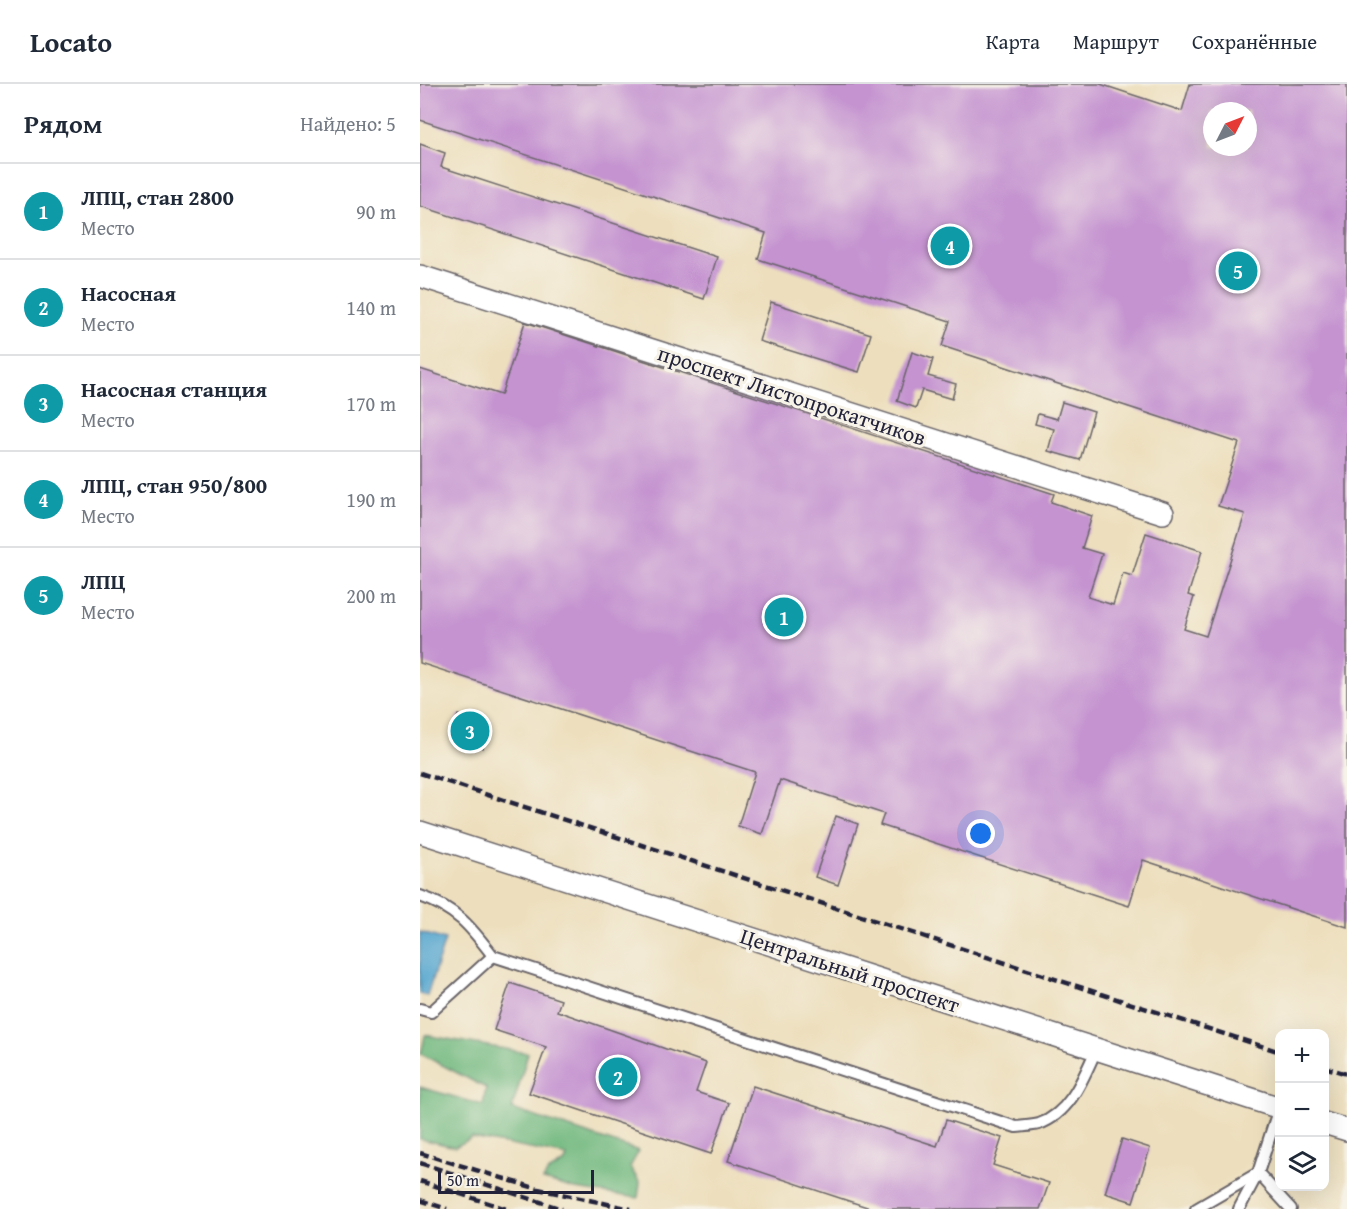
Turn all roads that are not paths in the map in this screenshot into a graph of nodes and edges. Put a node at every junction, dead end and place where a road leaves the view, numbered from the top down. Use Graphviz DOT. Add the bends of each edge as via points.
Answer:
graph roads {
  1 [pos="420,276"];
  2 [pos="1163,513"];
  3 [pos="420,832"];
  4 [pos="420,896"];
  5 [pos="493,956"];
  6 [pos="420,1009"];
  7 [pos="1096,1050"];
  8 [pos="1275,1107"];
  9 [pos="1275,1120"];
  10 [pos="1329,1125"];
  11 [pos="1347,1130"];
  12 [pos="1258,1173"];
  13 [pos="1196,1209"];
  14 [pos="1239,1209"];
  15 [pos="1291,1209"];
  1 -- 2 [label="street, проспект Листопрокатчиков"];
  3 -- 7 [label="street, Центральный проспект"];
  4 -- 5 [label="lane" via="440,903 471,927"];
  5 -- 6 [label="lane" via="431,1012"];
  5 -- 7 [label="lane" via="1016,1127 1040,1123 1058,1112 1076,1094"];
  7 -- 8 [label="street, Центральный проспект"];
  9 -- 12 [label="lane"];
  10 -- 11 [label="street"];
  12 -- 13 [label="lane"];
  12 -- 14 [label="lane"];
  12 -- 15 [label="lane"];
}
